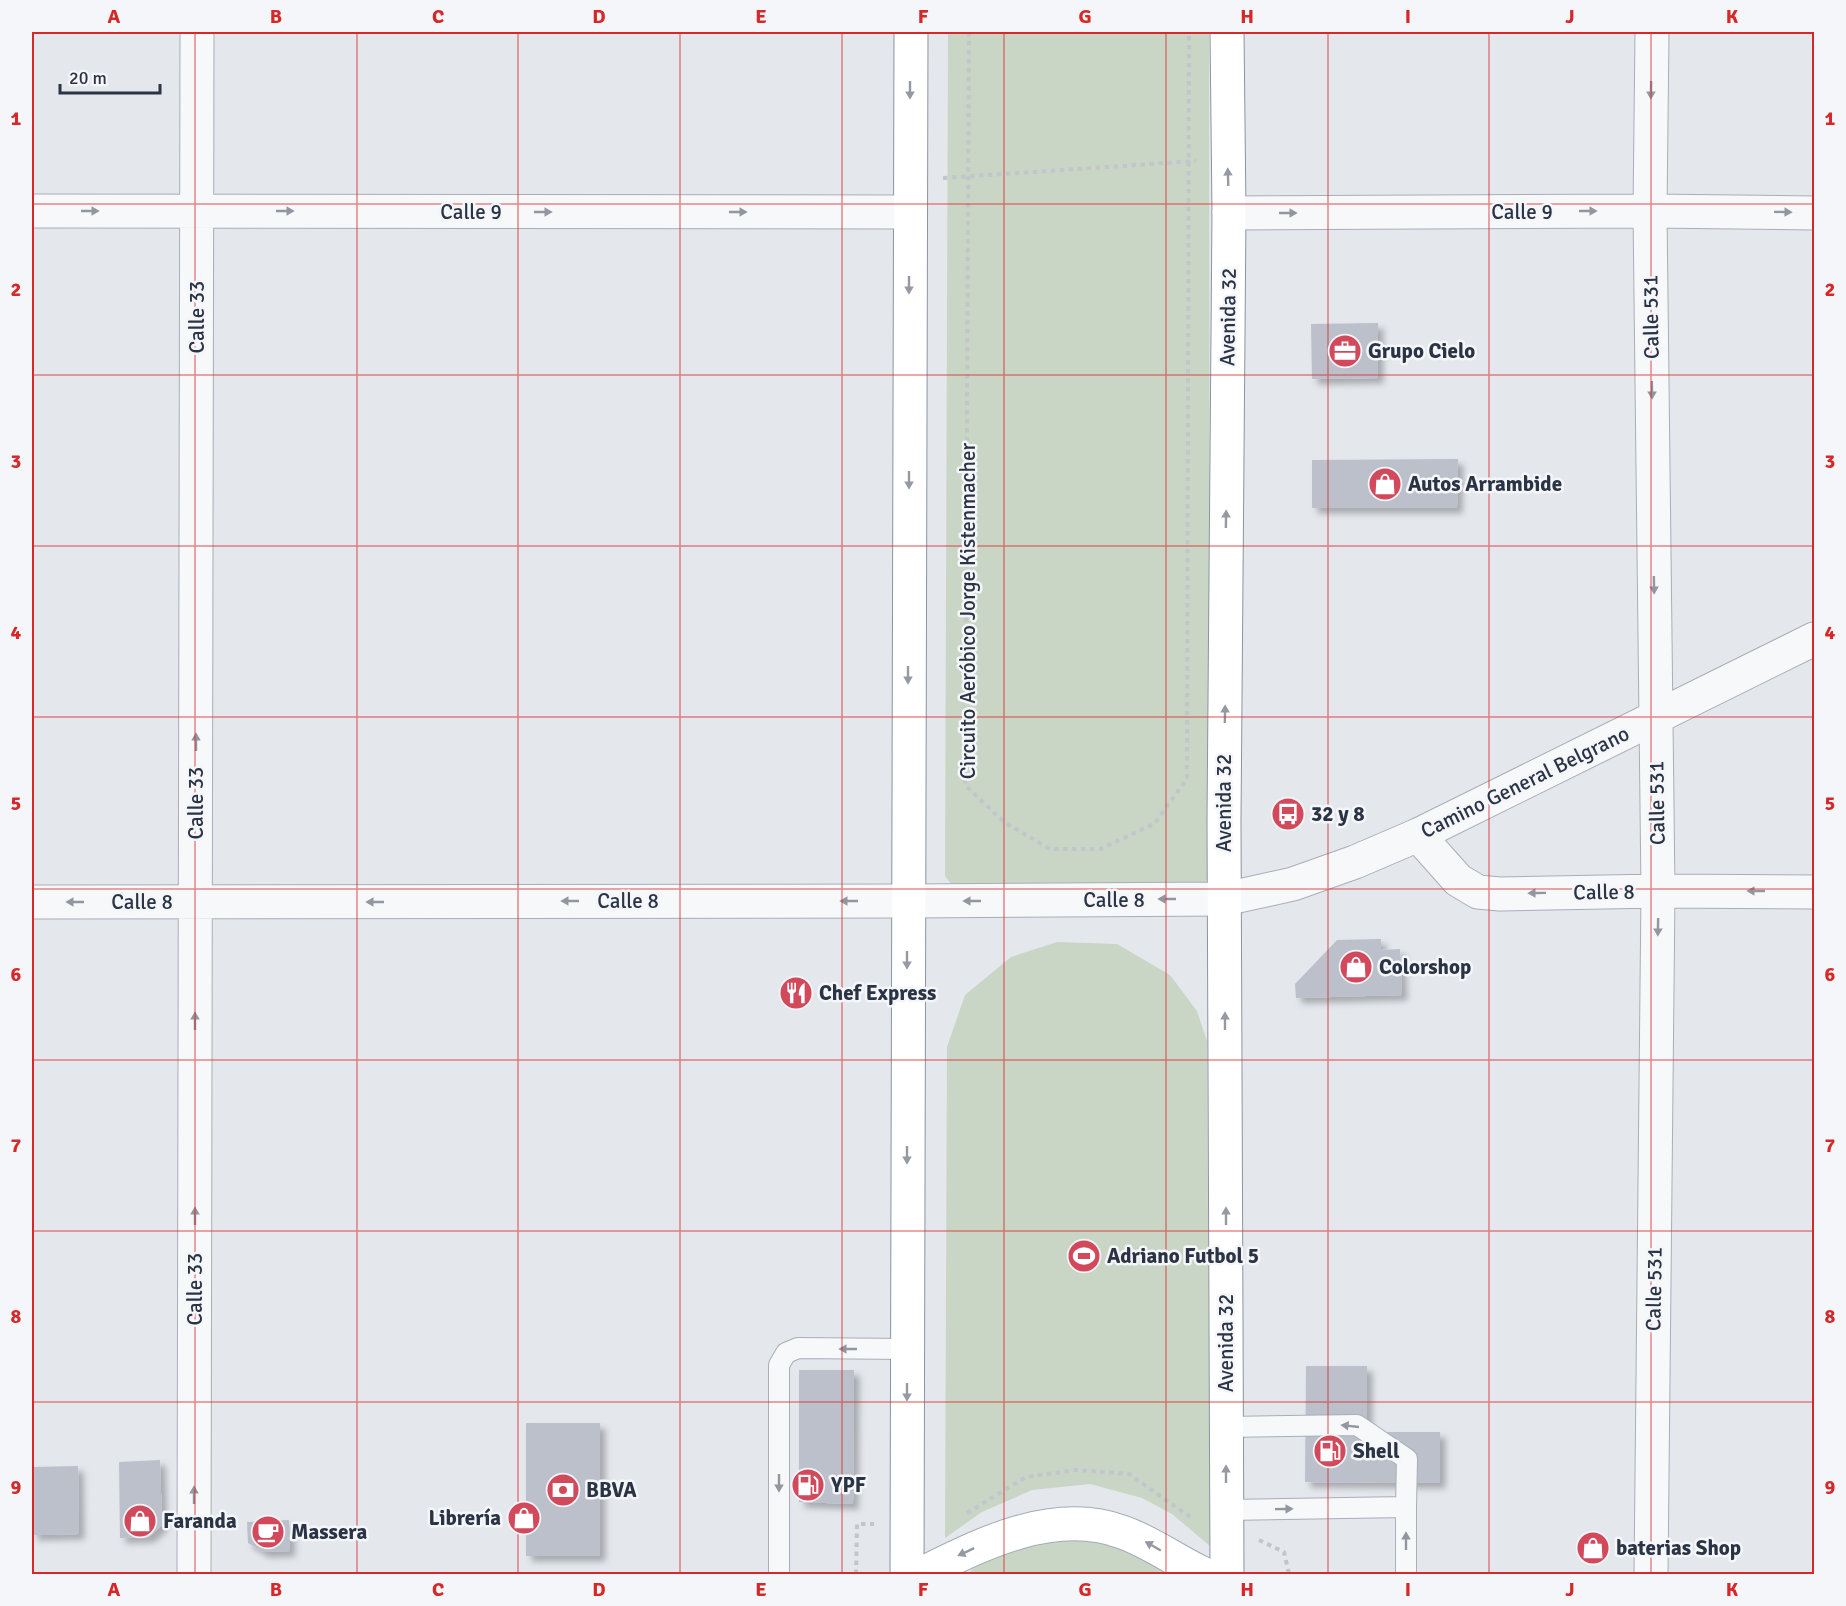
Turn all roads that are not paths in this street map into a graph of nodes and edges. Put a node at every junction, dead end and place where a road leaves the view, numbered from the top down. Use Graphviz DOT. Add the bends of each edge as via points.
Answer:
graph roads {
  1 [pos="197,32"];
  2 [pos="910,32"];
  3 [pos="1227,32"];
  4 [pos="1652,32"];
  5 [pos="32,211"];
  6 [pos="197,211"];
  7 [pos="1650,211"];
  8 [pos="910,212"];
  9 [pos="1229,213"];
  10 [pos="1815,213"];
  11 [pos="1815,639"];
  12 [pos="1656,717"];
  13 [pos="1419,835"];
  14 [pos="1658,891"];
  15 [pos="1815,892"];
  16 [pos="1225,899"];
  17 [pos="907,901"];
  18 [pos="32,902"];
  19 [pos="196,902"];
  20 [pos="907,1349"];
  21 [pos="1226,1427"];
  22 [pos="1406,1507"];
  23 [pos="1226,1510"];
  24 [pos="194,1575"];
  25 [pos="779,1575"];
  26 [pos="907,1575"];
  27 [pos="921,1575"];
  28 [pos="1204,1575"];
  29 [pos="1227,1575"];
  30 [pos="1406,1575"];
  31 [pos="1651,1575"];
  1 -- 6 [label="street, Calle 33"];
  2 -- 8 [label="main road, one-way"];
  9 -- 3 [label="main road, Avenida 32, one-way"];
  4 -- 7 [label="street, Calle 531, one-way"];
  5 -- 6 [label="street, Calle 9, one-way"];
  6 -- 8 [label="street, Calle 9, one-way"];
  19 -- 6 [label="street, Calle 33, one-way"];
  9 -- 7 [label="street, Calle 9, one-way"];
  7 -- 10 [label="street, Calle 9, one-way"];
  7 -- 12 [label="street, Calle 531, one-way"];
  8 -- 17 [label="main road, one-way"];
  16 -- 9 [label="main road, Avenida 32, one-way"];
  11 -- 12 [label="street, Camino General Belgrano"];
  12 -- 13 [label="street, Camino General Belgrano"];
  12 -- 14 [label="street, Calle 531"];
  14 -- 13 [label="street, Calle 8, one-way" via="1478,892 1458,880"];
  13 -- 16 [label="street, Camino General Belgrano" via="1293,884"];
  15 -- 14 [label="street, Calle 8, one-way"];
  14 -- 31 [label="street, Calle 531, one-way"];
  16 -- 17 [label="street, Calle 8, one-way"];
  21 -- 16 [label="main road, Avenida 32, one-way"];
  17 -- 19 [label="street, Calle 8, one-way"];
  17 -- 20 [label="main road, one-way"];
  19 -- 18 [label="street, Calle 8, one-way"];
  24 -- 19 [label="street, Calle 33, one-way"];
  20 -- 25 [label="lane, one-way" via="798,1348 786,1353 778,1365"];
  20 -- 26 [label="main road, one-way"];
  22 -- 21 [label="lane, one-way" via="1407,1459 1357,1425"];
  23 -- 21 [label="main road, Avenida 32, one-way"];
  23 -- 22 [label="lane, one-way"];
  30 -- 22 [label="lane, one-way"];
  23 -- 29 [label="main road, Avenida 32"];
  28 -- 27 [label="main road, one-way" via="1142,1539 1102,1527 1072,1524 994,1540"];
}
